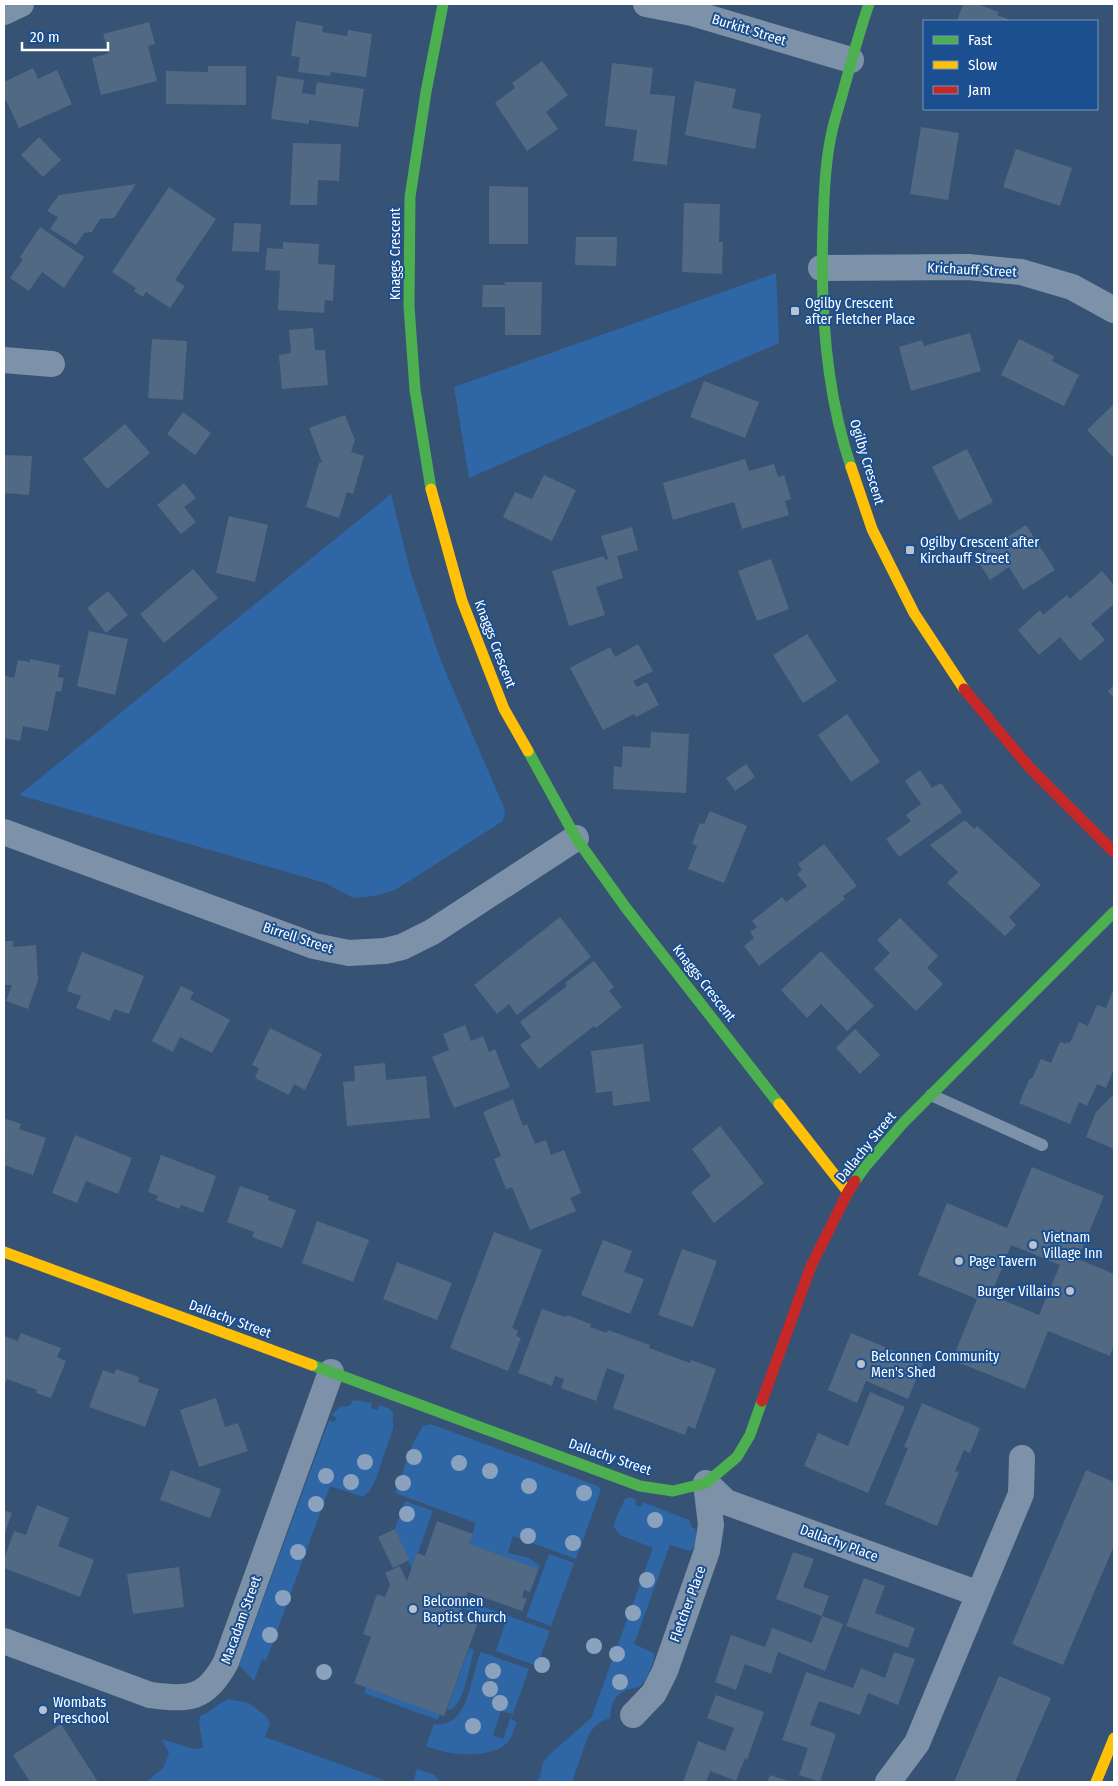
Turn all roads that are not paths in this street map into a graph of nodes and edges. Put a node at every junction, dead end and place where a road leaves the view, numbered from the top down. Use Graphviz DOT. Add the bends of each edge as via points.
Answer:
graph roads {
  1 [pos="21,4"];
  2 [pos="443,4"];
  3 [pos="646,4"];
  4 [pos="869,4"];
  5 [pos="4,12"];
  6 [pos="851,60"];
  7 [pos="821,268"];
  8 [pos="1114,310"];
  9 [pos="4,360"];
  10 [pos="52,364"];
  11 [pos="4,832"];
  12 [pos="576,838"];
  13 [pos="1114,852"];
  14 [pos="1114,912"];
  15 [pos="931,1095"];
  16 [pos="1042,1145"];
  17 [pos="848,1192"];
  18 [pos="4,1252"];
  19 [pos="331,1372"];
  20 [pos="1022,1458"];
  21 [pos="706,1483"];
  22 [pos="979,1594"];
  23 [pos="4,1641"];
  24 [pos="633,1715"];
  25 [pos="1114,1738"];
  26 [pos="888,1782"];
  27 [pos="1096,1782"];
  1 -- 5 [label="street"];
  2 -- 12 [label="street, Knaggs Crescent" via="410,197 410,306 415,390 430,486 462,601 504,709"];
  3 -- 6 [label="street, Burkitt Street" via="692,13"];
  4 -- 6 [label="street, Ogilby Crescent"];
  6 -- 7 [label="street, Ogilby Crescent" via="831,136 824,188"];
  7 -- 8 [label="street, Krichauff Street" via="968,267 1021,272 1072,287"];
  7 -- 13 [label="street, Ogilby Crescent" via="822,312 843,443 872,529 914,613 972,700 1029,767"];
  9 -- 10 [label="street"];
  11 -- 12 [label="street, Birrell Street" via="314,946 349,953 402,947 432,932"];
  12 -- 17 [label="street, Knaggs Crescent" via="626,908"];
  14 -- 15 [label="street, Dallachy Street"];
  15 -- 16 [label="lane"];
  15 -- 17 [label="street, Dallachy Street" via="876,1154"];
  17 -- 21 [label="street, Dallachy Street" via="811,1266 750,1435 737,1457"];
  18 -- 19 [label="street, Dallachy Street"];
  19 -- 21 [label="street, Dallachy Street" via="640,1486 674,1491"];
  19 -- 23 [label="street, Macadam Street" via="226,1662 209,1687 189,1697 150,1695"];
  20 -- 22 [label="street" via="1021,1494"];
  21 -- 22 [label="street, Dallachy Place" via="726,1502"];
  21 -- 24 [label="street, Fletcher Place" via="711,1525 707,1551 665,1671 654,1693"];
  22 -- 26 [label="street" via="917,1744"];
  25 -- 27 [label="street"];
}
